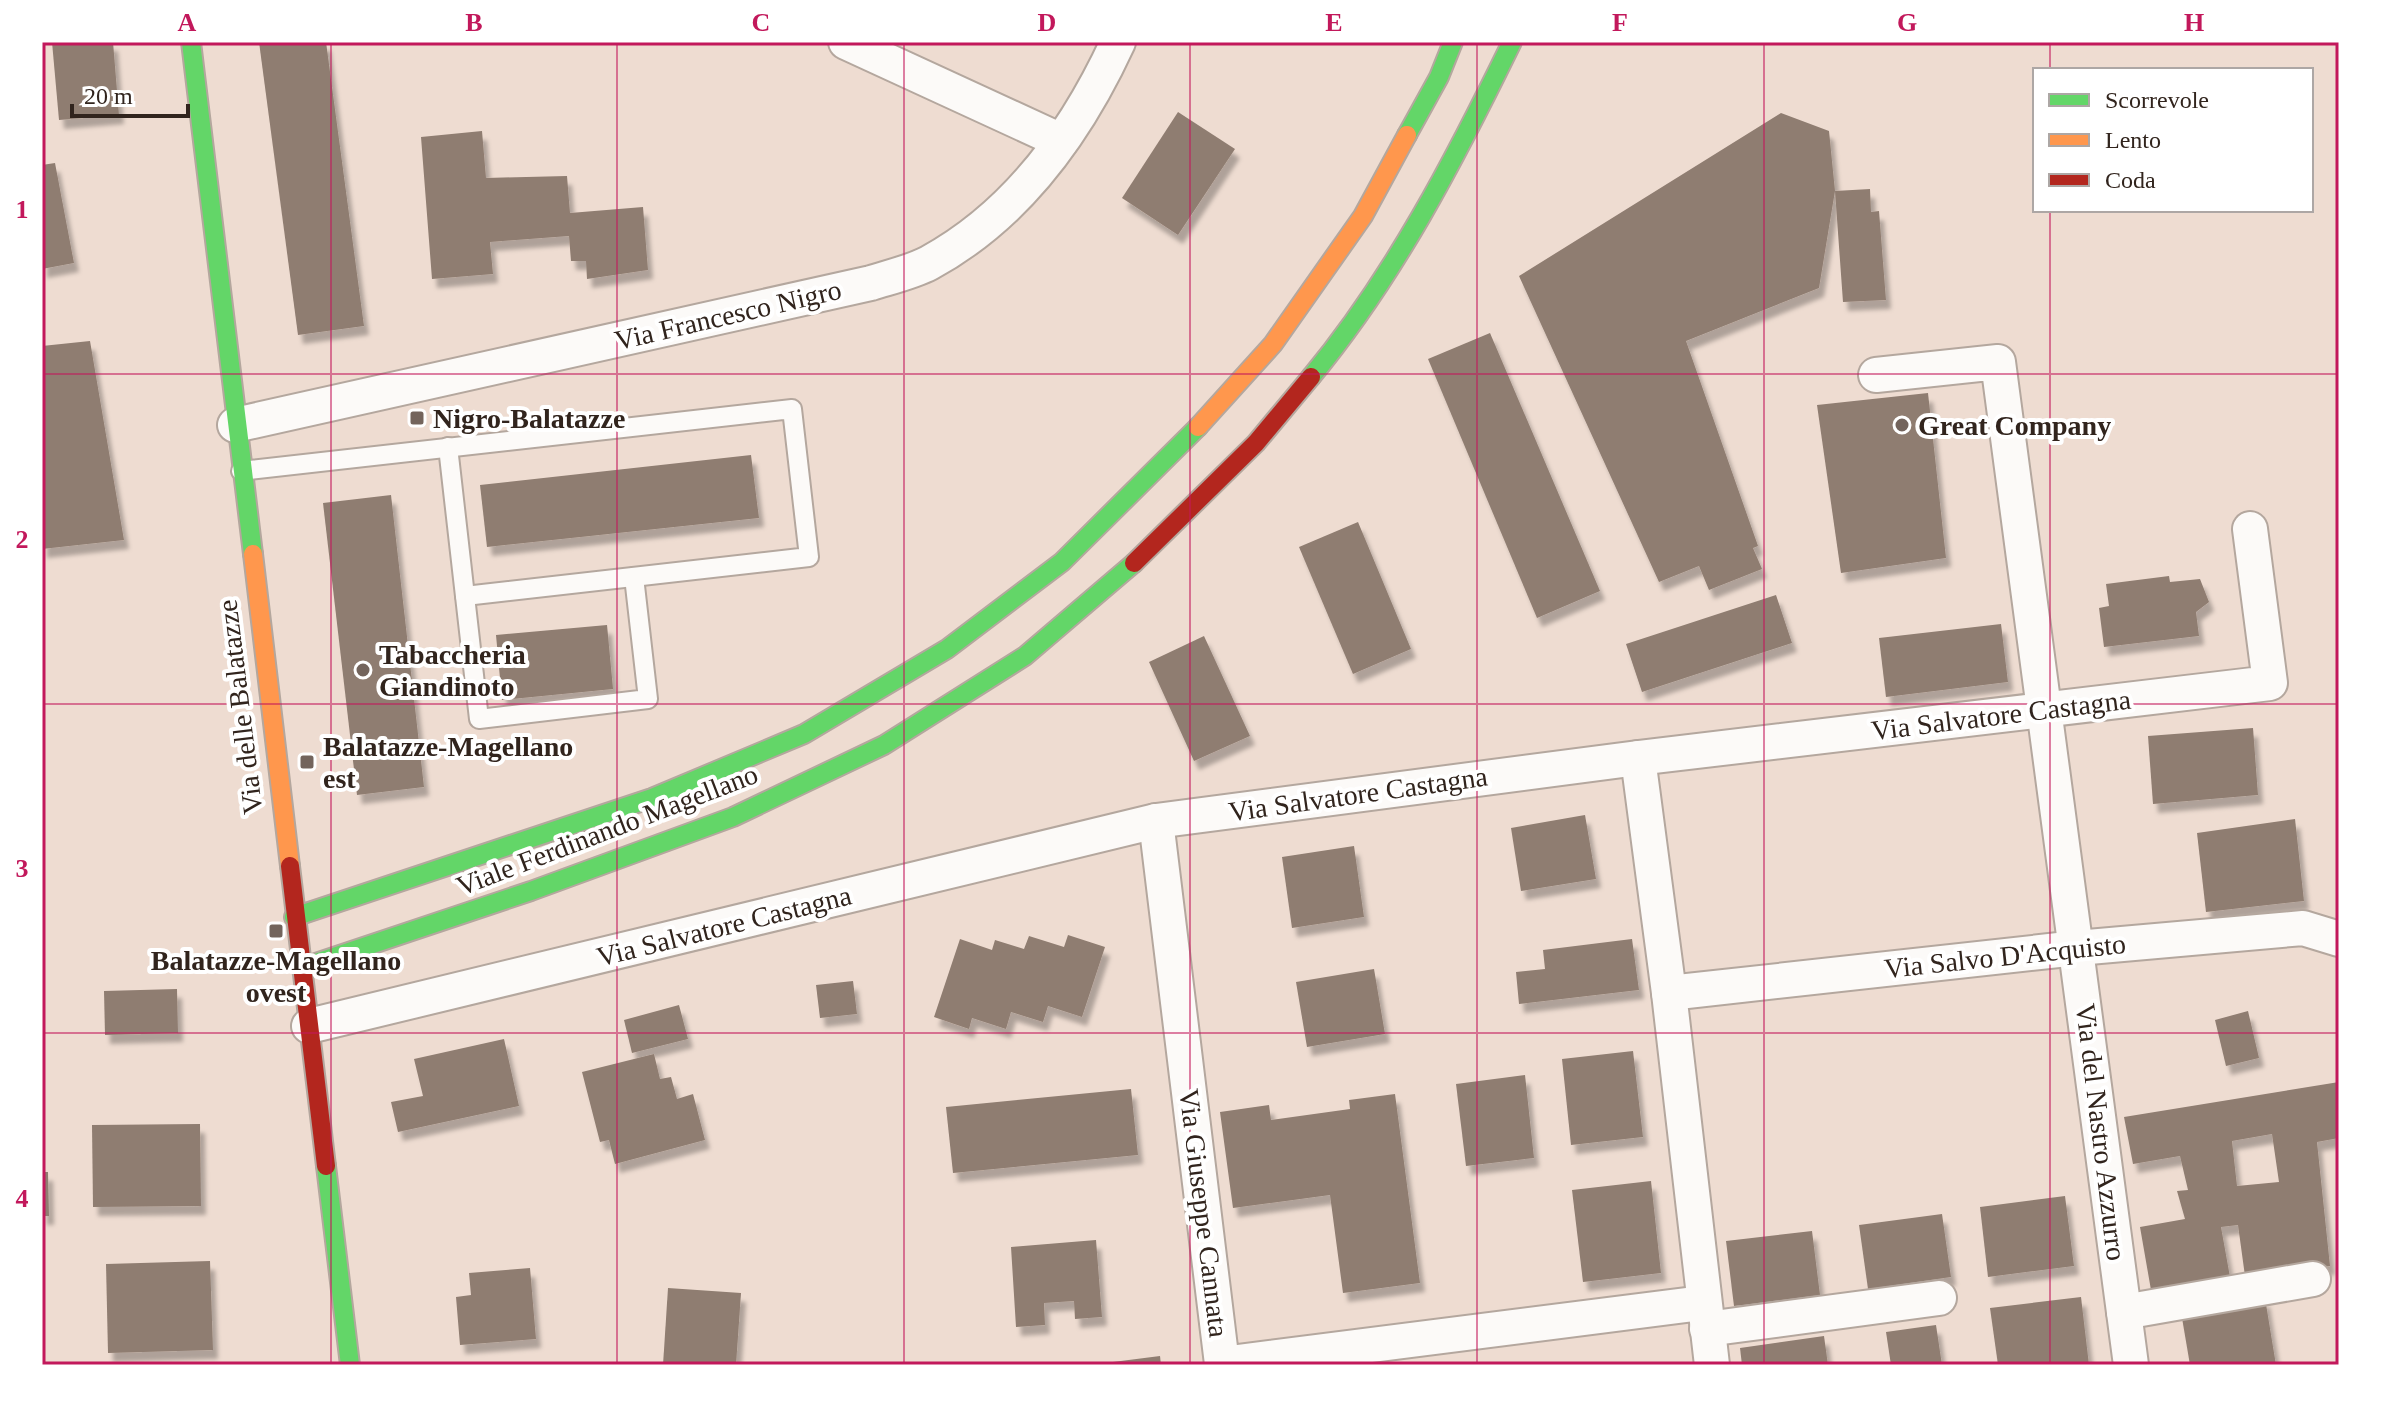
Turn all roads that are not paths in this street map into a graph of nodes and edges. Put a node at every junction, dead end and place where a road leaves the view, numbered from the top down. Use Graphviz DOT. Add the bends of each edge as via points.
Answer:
graph roads {
  1 [pos="191,42"];
  2 [pos="846,42"];
  3 [pos="1118,42"];
  4 [pos="1453,42"];
  5 [pos="1512,42"];
  6 [pos="1061,141"];
  7 [pos="1876,375"];
  8 [pos="235,425"];
  9 [pos="448,447"];
  10 [pos="241,471"];
  11 [pos="2250,529"];
  12 [pos="634,577"];
  13 [pos="465,596"];
  14 [pos="2046,710"];
  15 [pos="1638,758"];
  16 [pos="1156,821"];
  17 [pos="294,917"];
  18 [pos="2339,939"];
  19 [pos="2077,948"];
  20 [pos="301,968"];
  21 [pos="1669,993"];
  22 [pos="309,1026"];
  23 [pos="2313,1279"];
  24 [pos="1939,1298"];
  25 [pos="2124,1312"];
  26 [pos="1704,1316"];
  27 [pos="350,1365"];
  28 [pos="1712,1365"];
  29 [pos="2131,1365"];
  1 -- 8 [label="street, Via delle Balatazze"];
  2 -- 6 [label="street"];
  3 -- 6 [label="street, Via Francesco Nigro"];
  4 -- 17 [label="street, Viale Ferdinando Magellano" via="1363,216 1273,344 1166,462 1062,562 947,649 804,734 652,798"];
  5 -- 20 [label="street, Viale Ferdinando Magellano" via="1439,184 1341,341 1256,443 1153,547 1025,656 884,745 733,817"];
  6 -- 8 [label="street, Via Francesco Nigro" via="1021,194 978,231 914,269 871,283"];
  7 -- 14 [label="street, Via del Nastro Azzurro" via="1998,362"];
  8 -- 10 [label="street, Via delle Balatazze"];
  9 -- 10 [label="lane"];
  9 -- 12 [label="lane" via="792,409 809,557"];
  9 -- 13 [label="lane"];
  10 -- 17 [label="street, Via delle Balatazze"];
  11 -- 14 [label="street, Via Salvatore Castagna" via="2270,683"];
  12 -- 13 [label="lane"];
  12 -- 13 [label="lane" via="648,699 479,719"];
  14 -- 15 [label="street, Via Salvatore Castagna"];
  14 -- 19 [label="street, Via del Nastro Azzurro"];
  15 -- 16 [label="street, Via Salvatore Castagna"];
  15 -- 21 [label="street"];
  16 -- 22 [label="street, Via Salvatore Castagna"];
  16 -- 26 [label="street, Via Giuseppe Cannata" via="1222,1364"];
  17 -- 20 [label="street, Via delle Balatazze"];
  18 -- 19 [label="street, Via Salvo D'Acquisto" via="2303,928"];
  19 -- 21 [label="street, Via Salvo D'Acquisto"];
  19 -- 25 [label="street, Via del Nastro Azzurro"];
  20 -- 22 [label="street, Via delle Balatazze"];
  21 -- 26 [label="street"];
  22 -- 27 [label="street, Via delle Balatazze"];
  23 -- 25 [label="street"];
  24 -- 26 [label="street"];
  25 -- 29 [label="street, Via del Nastro Azzurro"];
  26 -- 28 [label="street"];
}
